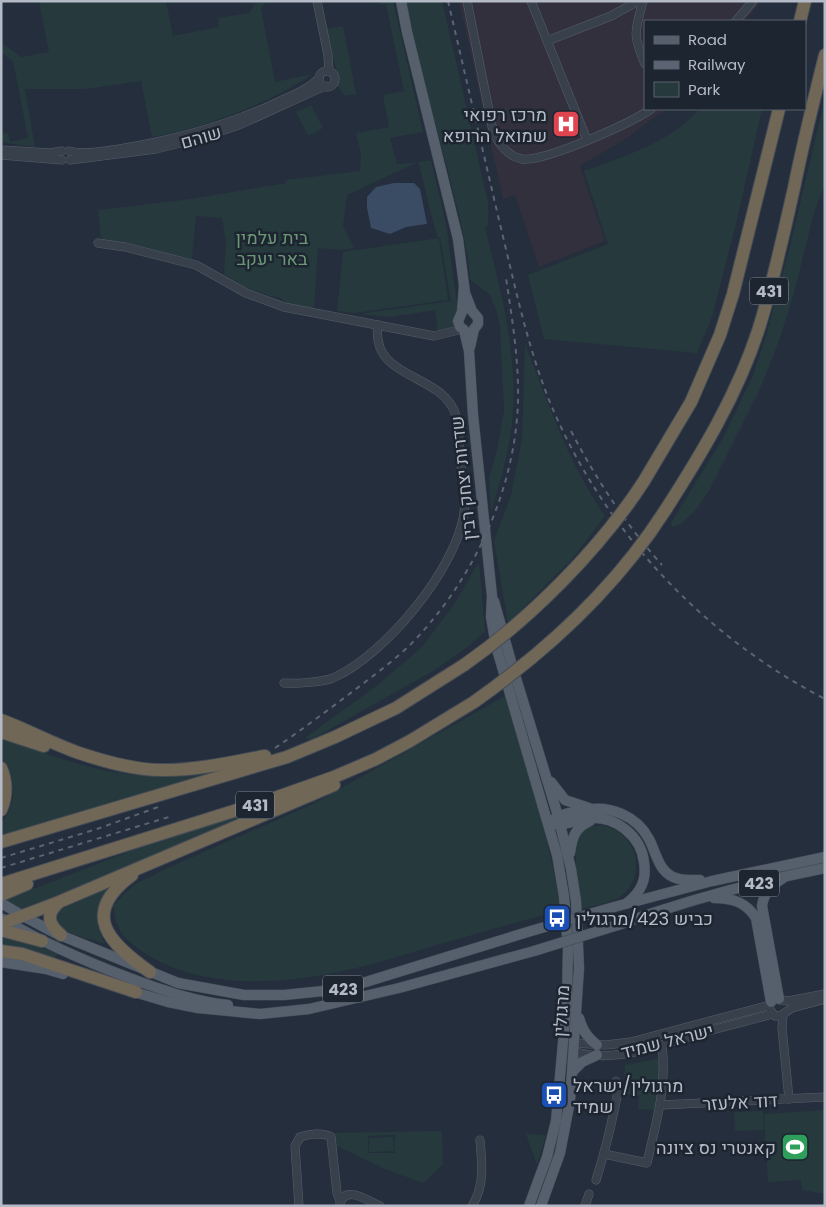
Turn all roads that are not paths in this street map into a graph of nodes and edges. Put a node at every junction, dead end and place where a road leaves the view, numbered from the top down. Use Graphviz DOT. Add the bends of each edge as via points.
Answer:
graph roads {
  1 [pos="317,1"];
  2 [pos="400,1"];
  3 [pos="468,1"];
  4 [pos="531,1"];
  5 [pos="638,1"];
  6 [pos="643,1"];
  7 [pos="753,1"];
  8 [pos="805,1"];
  9 [pos="737,20"];
  10 [pos="800,20"];
  11 [pos="547,41"];
  12 [pos="825,55"];
  13 [pos="644,62"];
  14 [pos="328,72"];
  15 [pos="319,78"];
  16 [pos="325,86"];
  17 [pos="649,110"];
  18 [pos="779,110"];
  19 [pos="587,140"];
  20 [pos="1,150"];
  21 [pos="66,151"];
  22 [pos="1,156"];
  23 [pos="66,160"];
  24 [pos="98,243"];
  25 [pos="465,322"];
  26 [pos="378,325"];
  27 [pos="492,596"];
  28 [pos="284,683"];
  29 [pos="1,720"];
  30 [pos="1,732"];
  31 [pos="410,741"];
  32 [pos="312,747"];
  33 [pos="1,768"];
  34 [pos="544,768"];
  35 [pos="158,770"];
  36 [pos="592,809"];
  37 [pos="1,810"];
  38 [pos="599,819"];
  39 [pos="559,820"];
  40 [pos="548,823"];
  41 [pos="1,842"];
  42 [pos="122,847"];
  43 [pos="166,856"];
  44 [pos="825,857"];
  45 [pos="825,868"];
  46 [pos="571,869"];
  47 [pos="787,876"];
  48 [pos="726,878"];
  49 [pos="1,884"];
  50 [pos="1,895"];
  51 [pos="693,900"];
  52 [pos="59,902"];
  53 [pos="626,904"];
  54 [pos="6,906"];
  55 [pos="22,916"];
  56 [pos="3,923"];
  57 [pos="62,935"];
  58 [pos="42,941"];
  59 [pos="1,951"];
  60 [pos="1,962"];
  61 [pos="150,972"];
  62 [pos="136,992"];
  63 [pos="825,994"];
  64 [pos="825,999"];
  65 [pos="776,1002"];
  66 [pos="289,1010"];
  67 [pos="577,1013"];
  68 [pos="779,1015"];
  69 [pos="662,1045"];
  70 [pos="575,1048"];
  71 [pos="597,1050"];
  72 [pos="563,1052"];
  73 [pos="573,1071"];
  74 [pos="616,1081"];
  75 [pos="825,1098"];
  76 [pos="789,1099"];
  77 [pos="661,1105"];
  78 [pos="480,1140"];
  79 [pos="604,1154"];
  80 [pos="596,1180"];
  81 [pos="589,1194"];
  82 [pos="340,1203"];
  83 [pos="299,1206"];
  84 [pos="380,1206"];
  85 [pos="472,1206"];
  86 [pos="529,1206"];
  87 [pos="541,1206"];
  88 [pos="585,1206"];
  1 -- 14 [label="street" via="328,55"];
  2 -- 25 [label="main road, שדרות יצחק רבין" via="458,239"];
  3 -- 19 [label="street" via="497,141 516,157 532,159"];
  4 -- 11 [label="street"];
  5 -- 11 [label="street"];
  6 -- 13 [label="street" via="635,33"];
  7 -- 9 [label="street"];
  8 -- 10 [label="highway"];
  11 -- 19 [label="street"];
  12 -- 31 [label="highway, 431, bridge" via="758,332 732,395 705,447 637,550 583,610 533,657 474,702"];
  14 -- 15 [label="street"];
  14 -- 16 [label="street" via="334,81"];
  15 -- 16 [label="street"];
  15 -- 21 [label="street, שוהם" via="271,106 203,132 112,150"];
  16 -- 23 [label="street, שוהם" via="203,138 156,149"];
  17 -- 19 [label="street"];
  18 -- 32 [label="highway, 431, bridge" via="736,285 720,335 691,402 644,481 612,524 556,586 512,627 464,665 396,708"];
  20 -- 21 [label="street, שוהם"];
  21 -- 23 [label="street" via="72,155"];
  22 -- 23 [label="street, שוהם"];
  24 -- 26 [label="street" via="115,244 196,265 246,293 284,307"];
  25 -- 26 [label="street" via="434,336"];
  25 -- 27 [label="main road, שדרות יצחק רבין"];
  26 -- 28 [label="street" via="376,332 383,356 436,390 456,414 464,514 447,561 398,628 355,666 331,679"];
  27 -- 34 [label="main road, שדרות יצחק רבין"];
  27 -- 40 [label="main road, שדרות יצחק רבין" via="491,623 496,646"];
  29 -- 35 [label="highway" via="79,753"];
  30 -- 35 [label="highway" via="92,761"];
  31 -- 42 [label="highway, 431" via="320,782"];
  31 -- 43 [label="highway" via="347,779"];
  32 -- 35 [label="highway" via="225,764"];
  32 -- 41 [label="highway, 431"];
  33 -- 37 [label="highway" via="6,795"];
  34 -- 36 [label="main road" via="565,800"];
  34 -- 39 [label="main road, שדרות יצחק רבין"];
  36 -- 39 [label="main road"];
  36 -- 48 [label="main road" via="612,810 636,823 647,836 660,865 674,878"];
  38 -- 39 [label="main road"];
  38 -- 46 [label="main road" via="580,826 573,835"];
  38 -- 53 [label="main road" via="626,830 637,841 643,856 644,882 635,897"];
  39 -- 40 [label="main road"];
  39 -- 46 [label="main road, מרגולין"];
  40 -- 72 [label="main road, מרגולין" via="561,875 568,941"];
  42 -- 49 [label="highway, 431"];
  42 -- 50 [label="highway"];
  43 -- 52 [label="highway"];
  43 -- 61 [label="highway" via="118,886 104,910 104,923 109,935 129,957"];
  44 -- 48 [label="main road, 423"];
  45 -- 47 [label="main road, 423"];
  46 -- 67 [label="main road, מרגולין" via="579,946"];
  47 -- 51 [label="main road, 423"];
  47 -- 65 [label="main road" via="768,889 762,906"];
  48 -- 53 [label="main road, 423"];
  51 -- 65 [label="main road" via="731,900 740,902 752,912"];
  51 -- 66 [label="main road, 423, bridge" via="534,951 399,988 309,1009"];
  52 -- 55 [label="highway"];
  52 -- 57 [label="highway" via="51,910 50,920"];
  53 -- 61 [label="main road, 423, bridge" via="325,992 244,995 178,983"];
  54 -- 55 [label="main road, 423"];
  55 -- 56 [label="highway"];
  55 -- 57 [label="main road, 423"];
  56 -- 58 [label="highway"];
  57 -- 61 [label="main road, 423"];
  58 -- 66 [label="main road, 423" via="102,968 175,994 223,1004"];
  59 -- 62 [label="highway" via="22,954"];
  60 -- 62 [label="main road" via="46,969"];
  62 -- 66 [label="main road" via="198,1008 260,1014"];
  63 -- 65 [label="street, ישראל שמיד"];
  64 -- 68 [label="street, ישראל שמיד"];
  65 -- 68 [label="street" via="770,1010"];
  65 -- 68 [label="street" via="786,1005"];
  65 -- 71 [label="street, ישראל שמיד"];
  67 -- 70 [label="main road, מרגולין"];
  67 -- 71 [label="main road" via="583,1031"];
  68 -- 69 [label="street, ישראל שמיד"];
  68 -- 76 [label="street, דוד אלעזר"];
  69 -- 71 [label="street, ישראל שמיד" via="620,1054"];
  69 -- 77 [label="street"];
  70 -- 71 [label="street, ישראל שמיד"];
  70 -- 72 [label="street, ישראל שמיד"];
  70 -- 73 [label="main road, מרגולין"];
  71 -- 73 [label="main road"];
  72 -- 86 [label="main road, מרגולין" via="552,1141"];
  73 -- 87 [label="main road, מרגולין" via="563,1144"];
  74 -- 79 [label="street" via="619,1086"];
  75 -- 76 [label="street, דוד אלעזר"];
  76 -- 77 [label="street, דוד אלעזר"];
  77 -- 79 [label="street" via="647,1163"];
  78 -- 85 [label="street" via="481,1190"];
  79 -- 80 [label="street"];
  81 -- 88 [label="street"];
  82 -- 83 [label="street" via="331,1137 307,1134 300,1137 295,1146"];
  82 -- 84 [label="street" via="347,1194 353,1194"];
}
